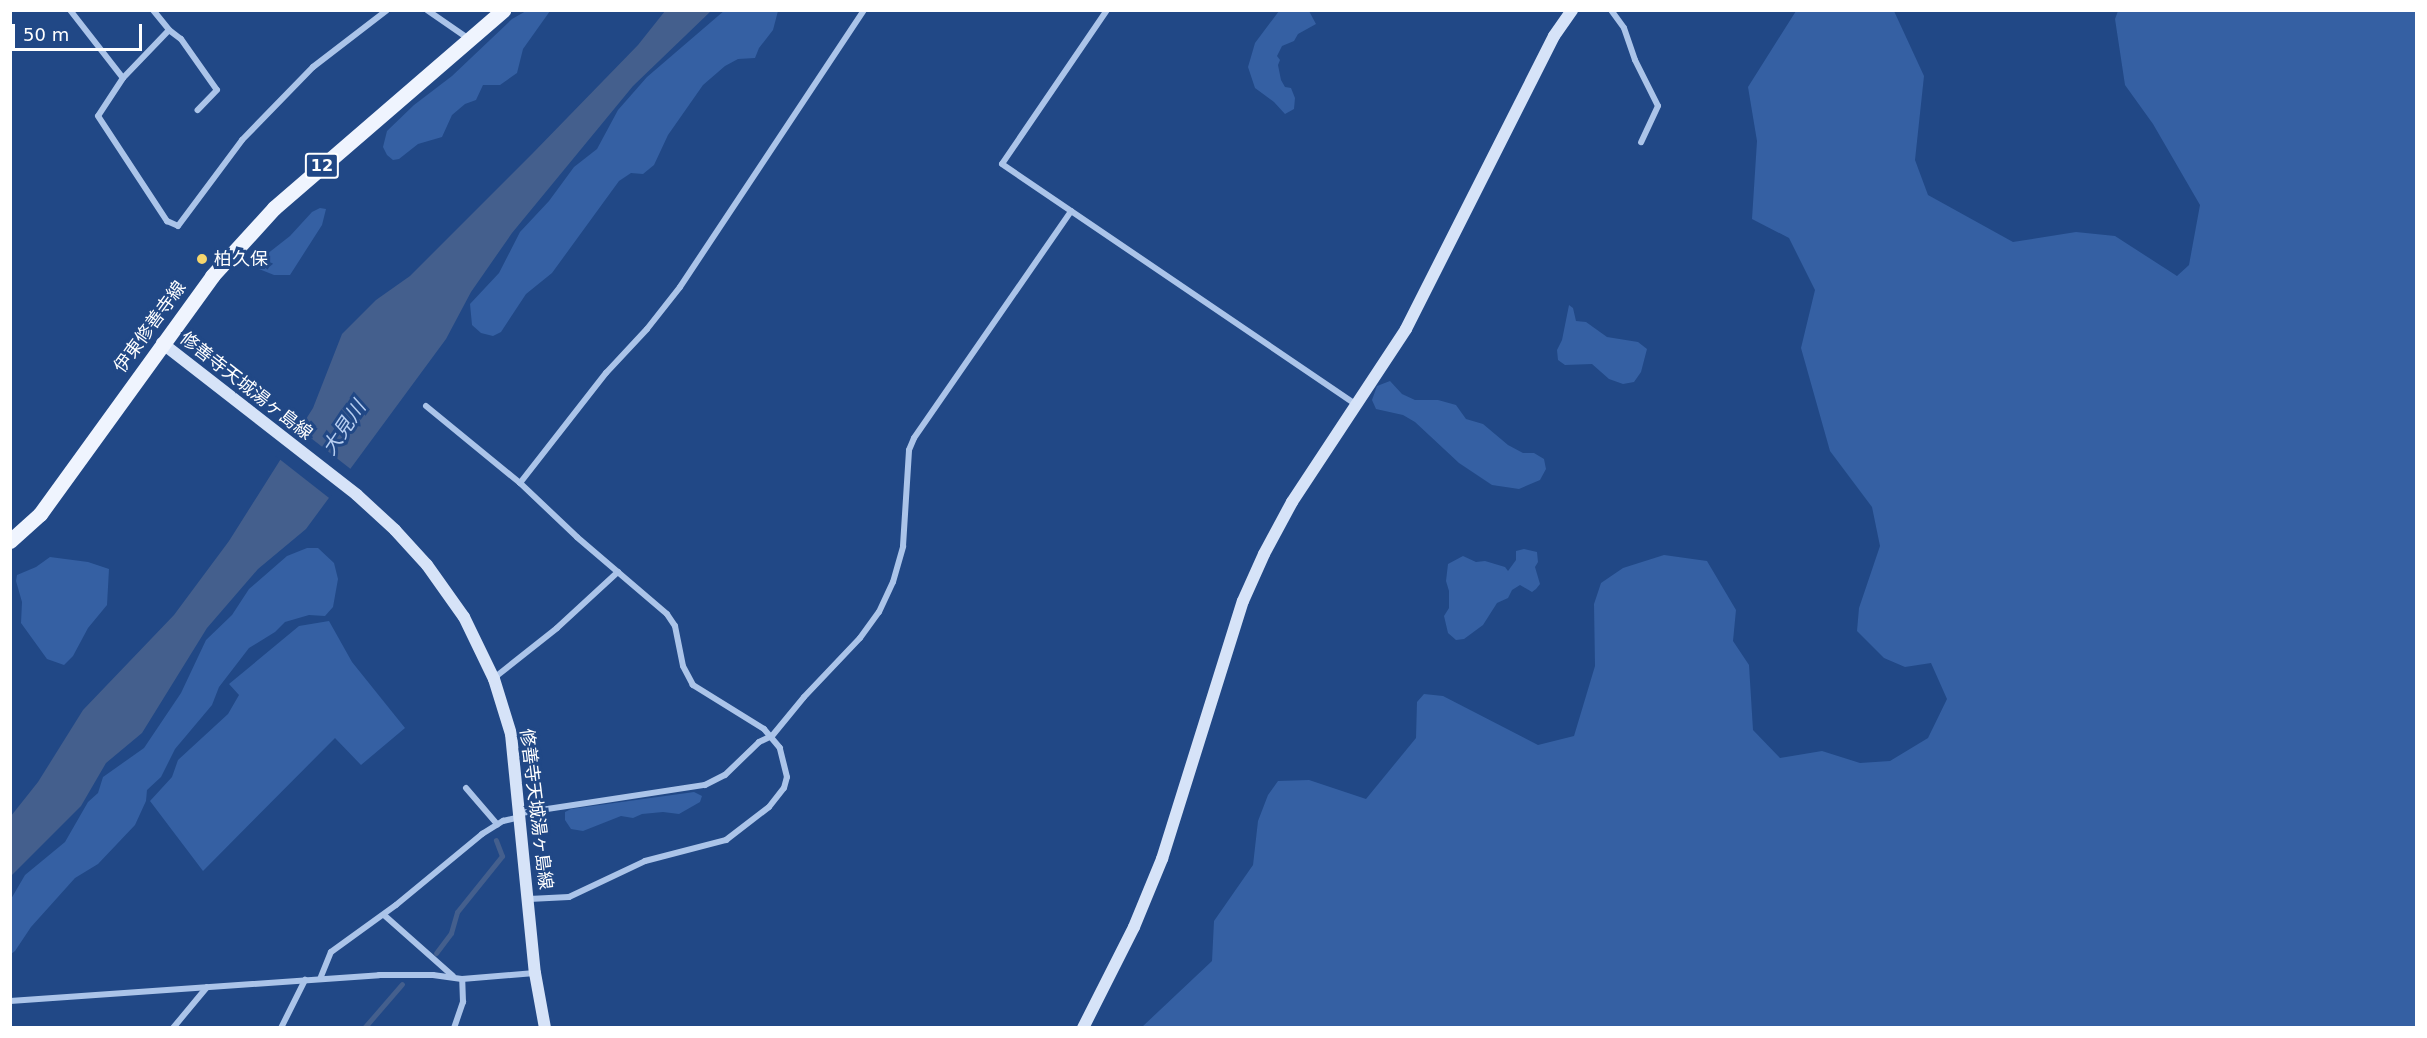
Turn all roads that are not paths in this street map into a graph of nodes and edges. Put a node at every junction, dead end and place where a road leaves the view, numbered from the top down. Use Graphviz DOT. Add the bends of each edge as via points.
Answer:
graph roads {
  1 [pos="70,10"];
  2 [pos="153,10"];
  3 [pos="387,10"];
  4 [pos="427,10"];
  5 [pos="503,10"];
  6 [pos="864,10"];
  7 [pos="1107,10"];
  8 [pos="1572,10"];
  9 [pos="1611,10"];
  10 [pos="169,30"];
  11 [pos="470,39"];
  12 [pos="123,78"];
  13 [pos="198,110"];
  14 [pos="1641,142"];
  15 [pos="1071,211"];
  16 [pos="162,343"];
  17 [pos="426,406"];
  18 [pos="1357,406"];
  19 [pos="520,483"];
  20 [pos="10,541"];
  21 [pos="618,572"];
  22 [pos="494,679"];
  23 [pos="772,736"];
  24 [pos="466,789"];
  25 [pos="521,815"];
  26 [pos="497,824"];
  27 [pos="530,899"];
  28 [pos="384,915"];
  29 [pos="535,973"];
  30 [pos="454,978"];
  31 [pos="320,979"];
  32 [pos="462,979"];
  33 [pos="305,980"];
  34 [pos="207,987"];
  35 [pos="10,1001"];
  36 [pos="173,1028"];
  37 [pos="281,1028"];
  38 [pos="454,1028"];
  39 [pos="545,1028"];
  40 [pos="1083,1028"];
  1 -- 12 [label="street"];
  2 -- 10 [label="street"];
  3 -- 12 [label="street" via="313,66 242,140 178,226 168,221 98,116"];
  4 -- 11 [label="street"];
  5 -- 11 [label="main road, 伊東修善寺線 / 12"];
  6 -- 19 [label="street" via="680,287"];
  7 -- 15 [label="street" via="1002,164"];
  8 -- 18 [label="street" via="1554,36 1417,308"];
  9 -- 14 [label="street" via="1624,28 1658,106"];
  10 -- 12 [label="street"];
  10 -- 13 [label="street" via="181,39 217,90"];
  11 -- 16 [label="main road, 伊東修善寺線 / 12" via="274,208 212,276"];
  15 -- 18 [label="street"];
  15 -- 23 [label="street" via="914,438 909,450 903,546 879,612"];
  16 -- 20 [label="main road, 伊東修善寺線 / 12" via="40,514"];
  16 -- 22 [label="street, 修善寺天城湯ヶ島線" via="357,495 395,530 450,594"];
  17 -- 19 [label="street"];
  18 -- 40 [label="street" via="1292,502 1243,601 1162,859 1134,927"];
  19 -- 21 [label="street"];
  21 -- 22 [label="street"];
  21 -- 23 [label="street" via="667,614 675,626 683,666 693,685"];
  22 -- 25 [label="street, 修善寺天城湯ヶ島線" via="511,734"];
  23 -- 25 [label="street" via="759,742 725,775 705,785"];
  23 -- 27 [label="street" via="784,761 784,788 742,830 726,840 645,861 569,897"];
  24 -- 26 [label="street"];
  25 -- 26 [label="street"];
  25 -- 27 [label="street, 修善寺天城湯ヶ島線"];
  26 -- 28 [label="street"];
  27 -- 29 [label="street, 修善寺天城湯ヶ島線"];
  28 -- 30 [label="street"];
  28 -- 31 [label="street" via="331,952"];
  29 -- 32 [label="street"];
  29 -- 39 [label="street, 修善寺天城湯ヶ島線"];
  30 -- 31 [label="street" via="379,975"];
  30 -- 32 [label="street"];
  31 -- 33 [label="street"];
  32 -- 38 [label="street" via="463,1002"];
  33 -- 34 [label="street"];
  33 -- 37 [label="street"];
  34 -- 35 [label="street"];
  34 -- 36 [label="street"];
}
